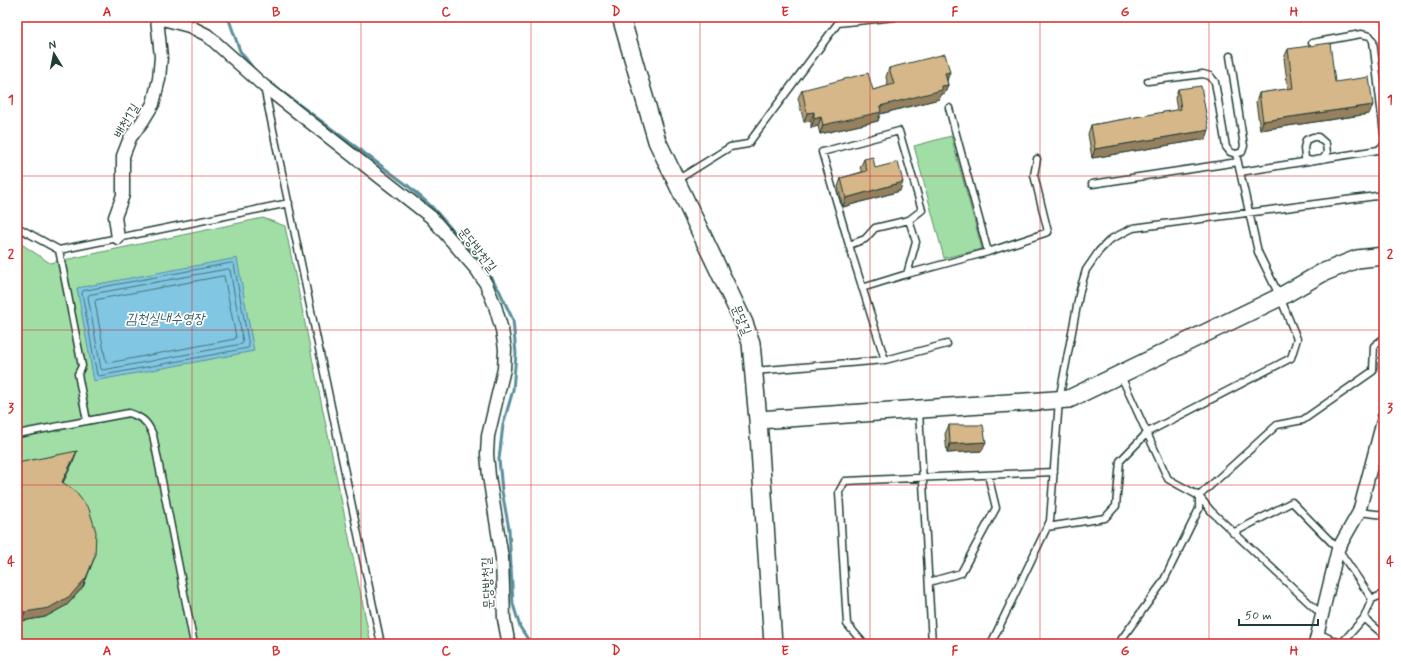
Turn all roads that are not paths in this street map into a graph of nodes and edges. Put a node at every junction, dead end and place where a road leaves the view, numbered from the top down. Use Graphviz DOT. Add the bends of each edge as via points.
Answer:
graph roads {
  1 [pos="156,17"];
  2 [pos="621,17"];
  3 [pos="895,17"];
  4 [pos="1312,43"];
  5 [pos="1230,56"];
  6 [pos="1148,81"];
  7 [pos="264,86"];
  8 [pos="949,108"];
  9 [pos="1384,134"];
  10 [pos="1384,145"];
  11 [pos="1236,154"];
  12 [pos="1037,159"];
  13 [pos="1323,159"];
  14 [pos="1310,161"];
  15 [pos="1238,162"];
  16 [pos="1240,172"];
  17 [pos="676,180"];
  18 [pos="1092,184"];
  19 [pos="1384,195"];
  20 [pos="289,202"];
  21 [pos="1249,213"];
  22 [pos="909,220"];
  23 [pos="17,227"];
  24 [pos="118,238"];
  25 [pos="849,245"];
  26 [pos="59,250"];
  27 [pos="988,252"];
  28 [pos="1384,256"];
  29 [pos="907,274"];
  30 [pos="862,288"];
  31 [pos="1280,297"];
  32 [pos="1384,338"];
  33 [pos="947,344"];
  34 [pos="885,360"];
  35 [pos="754,371"];
  36 [pos="1120,374"];
  37 [pos="1059,400"];
  38 [pos="919,409"];
  39 [pos="1384,417"];
  40 [pos="758,420"];
  41 [pos="87,421"];
  42 [pos="1148,432"];
  43 [pos="17,434"];
  44 [pos="1380,447"];
  45 [pos="1054,472"];
  46 [pos="988,475"];
  47 [pos="923,477"];
  48 [pos="1199,496"];
  49 [pos="1359,512"];
  50 [pos="1384,515"];
  51 [pos="1047,527"];
  52 [pos="1234,533"];
  53 [pos="1338,549"];
  54 [pos="929,582"];
  55 [pos="1384,594"];
  56 [pos="1372,599"];
  57 [pos="1322,615"];
  58 [pos="1364,618"];
  59 [pos="1384,635"];
  60 [pos="1317,638"];
  61 [pos="194,644"];
  62 [pos="381,644"];
  63 [pos="510,644"];
  64 [pos="773,644"];
  65 [pos="864,644"];
  66 [pos="932,644"];
  67 [pos="991,644"];
  68 [pos="1118,644"];
  1 -- 7 [label="street, 문당방천길" via="189,26 207,35"];
  1 -- 24 [label="street, 배천1길" via="161,57 159,78 153,104 130,138 123,156 123,195 115,217"];
  2 -- 17 [label="street, 문당길" via="657,141"];
  3 -- 17 [label="lane" via="838,23 748,144 730,148"];
  4 -- 9 [label="lane" via="1361,34 1370,36 1373,41"];
  5 -- 11 [label="lane" via="1244,146 1242,152"];
  6 -- 11 [label="lane" via="1203,74 1210,76 1215,82 1226,147"];
  7 -- 20 [label="lane"];
  7 -- 63 [label="street, 문당방천길" via="431,217 486,284 495,306 505,349 504,369 488,436 487,454 502,558 504,619"];
  8 -- 27 [label="lane"];
  10 -- 13 [label="lane" via="1378,150"];
  11 -- 15 [label="lane"];
  12 -- 27 [label="lane" via="1034,175 1048,232"];
  13 -- 14 [label="lane"];
  13 -- 14 [label="lane" via="1327,153 1326,144 1318,137 1313,137 1306,140 1304,148 1306,158"];
  14 -- 16 [label="lane"];
  15 -- 16 [label="lane"];
  15 -- 18 [label="lane"];
  16 -- 21 [label="lane"];
  17 -- 35 [label="street, 문당길" via="744,323 751,343"];
  19 -- 21 [label="lane"];
  20 -- 24 [label="lane"];
  20 -- 62 [label="lane"];
  21 -- 31 [label="lane" via="1258,252"];
  21 -- 37 [label="lane" via="1133,228 1111,239 1086,270"];
  22 -- 25 [label="lane" via="876,228 865,239"];
  22 -- 25 [label="lane" via="922,210 899,131 822,152"];
  22 -- 29 [label="lane" via="916,242"];
  23 -- 26 [label="lane"];
  24 -- 26 [label="lane"];
  25 -- 30 [label="lane"];
  26 -- 41 [label="lane" via="82,366 78,374"];
  27 -- 29 [label="lane"];
  28 -- 31 [label="street" via="1357,259 1322,273"];
  29 -- 30 [label="lane"];
  30 -- 34 [label="lane"];
  31 -- 36 [label="street"];
  31 -- 42 [label="lane" via="1297,339 1291,358"];
  32 -- 48 [label="lane" via="1374,346 1372,371 1303,420 1277,425"];
  33 -- 34 [label="lane"];
  34 -- 35 [label="lane"];
  35 -- 40 [label="street, 문당길"];
  36 -- 37 [label="street" via="1069,399"];
  36 -- 42 [label="lane"];
  37 -- 38 [label="street"];
  37 -- 45 [label="lane"];
  38 -- 40 [label="street"];
  38 -- 47 [label="lane"];
  39 -- 44 [label="street"];
  40 -- 64 [label="street, 문당길"];
  41 -- 43 [label="lane"];
  41 -- 61 [label="lane" via="129,413 140,417 148,424 153,435"];
  42 -- 48 [label="lane" via="1168,479"];
  42 -- 51 [label="lane" via="1120,461 1116,506 1105,518"];
  44 -- 49 [label="street"];
  45 -- 46 [label="lane"];
  45 -- 51 [label="lane" via="1050,521"];
  46 -- 47 [label="lane"];
  46 -- 54 [label="lane" via="996,508 961,573"];
  47 -- 54 [label="lane"];
  47 -- 65 [label="lane" via="845,481 840,492 847,624"];
  48 -- 52 [label="lane" via="1210,511"];
  48 -- 68 [label="lane" via="1199,509 1163,582"];
  49 -- 50 [label="lane"];
  49 -- 53 [label="street"];
  51 -- 67 [label="lane"];
  52 -- 53 [label="lane" via="1292,502"];
  52 -- 57 [label="lane"];
  53 -- 56 [label="lane"];
  53 -- 57 [label="street"];
  54 -- 66 [label="lane"];
  55 -- 56 [label="lane"];
  56 -- 58 [label="lane"];
  57 -- 60 [label="street"];
  58 -- 59 [label="lane"];
  58 -- 60 [label="lane" via="1341,644"];
}
